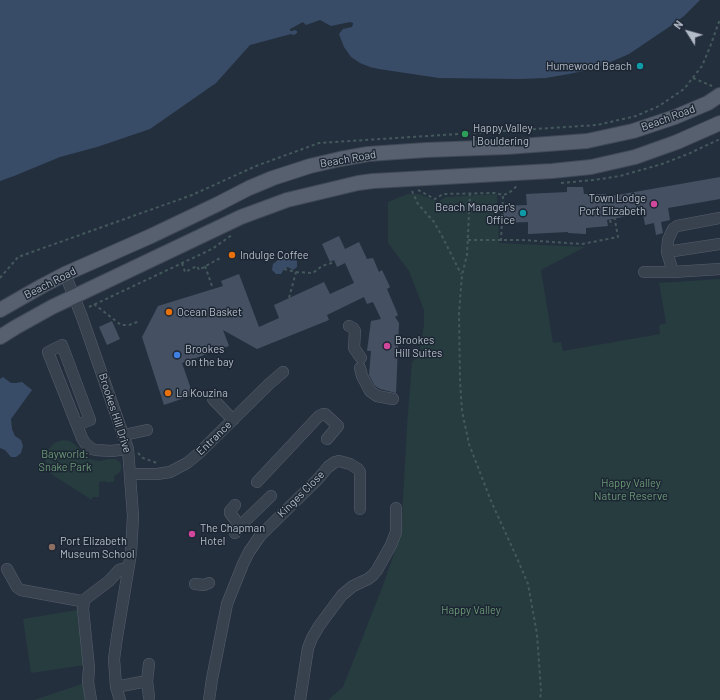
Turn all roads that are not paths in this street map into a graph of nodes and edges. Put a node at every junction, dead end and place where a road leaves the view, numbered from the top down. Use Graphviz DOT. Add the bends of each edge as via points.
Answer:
graph roads {
  1 [pos="718,89"];
  2 [pos="720,123"];
  3 [pos="720,218"];
  4 [pos="720,244"];
  5 [pos="667,252"];
  6 [pos="720,269"];
  7 [pos="644,272"];
  8 [pos="673,272"];
  9 [pos="65,274"];
  10 [pos="74,297"];
  11 [pos="0,310"];
  12 [pos="349,326"];
  13 [pos="0,337"];
  14 [pos="283,372"];
  15 [pos="213,399"];
  16 [pos="393,399"];
  17 [pos="233,420"];
  18 [pos="77,425"];
  19 [pos="147,430"];
  20 [pos="124,435"];
  21 [pos="327,439"];
  22 [pos="133,451"];
  23 [pos="131,474"];
  24 [pos="257,482"];
  25 [pos="271,496"];
  26 [pos="235,505"];
  27 [pos="396,508"];
  28 [pos="360,509"];
  29 [pos="128,568"];
  30 [pos="8,569"];
  31 [pos="209,583"];
  32 [pos="195,584"];
  33 [pos="84,600"];
  34 [pos="149,664"];
  35 [pos="147,681"];
  36 [pos="116,687"];
  37 [pos="150,697"];
  38 [pos="91,700"];
  39 [pos="120,700"];
  40 [pos="209,700"];
  41 [pos="300,700"];
  1 -- 9 [label="main road, Beach Road" via="708,103 675,117 633,131 587,141 368,154 292,171 249,188 152,236"];
  2 -- 10 [label="main road, Beach Road" via="635,157 592,167 508,173 425,184 358,183 287,200 241,217"];
  3 -- 5 [label="street" via="676,226 671,231"];
  4 -- 5 [label="street"];
  5 -- 8 [label="street"];
  6 -- 8 [label="street"];
  7 -- 8 [label="street"];
  9 -- 10 [label="street, Brookes Hill Drive"];
  9 -- 11 [label="main road, Beach Road"];
  10 -- 13 [label="main road, Beach Road"];
  10 -- 20 [label="street, Brookes Hill Drive"];
  12 -- 16 [label="street" via="355,330 354,348 361,363 362,376 370,391 377,396"];
  14 -- 17 [label="street, Entrance"];
  15 -- 17 [label="street"];
  17 -- 23 [label="street, Entrance" via="187,464 176,470 157,474"];
  18 -- 18 [label="street" via="48,352 62,345 90,420"];
  18 -- 22 [label="street" via="85,443 96,450"];
  19 -- 20 [label="street"];
  20 -- 22 [label="street, Brookes Hill Drive"];
  21 -- 24 [label="street" via="338,426 325,414 321,414"];
  22 -- 23 [label="street, Brookes Hill Drive"];
  23 -- 29 [label="street, Brookes Hill Drive" via="134,516"];
  25 -- 26 [label="street" via="237,530 230,512"];
  27 -- 41 [label="street" via="396,532 377,570 342,596 312,638 308,648"];
  28 -- 40 [label="street, Kinges Close" via="360,472 350,464 335,462 260,536 243,564 227,604"];
  29 -- 33 [label="street" via="119,570"];
  29 -- 36 [label="street, Brookes Hill Drive" via="114,659"];
  30 -- 33 [label="street" via="21,590"];
  31 -- 32 [label="street"];
  33 -- 38 [label="street"];
  34 -- 35 [label="street"];
  35 -- 36 [label="street"];
  35 -- 37 [label="street"];
  36 -- 39 [label="street, Brookes Hill Drive"];
}
